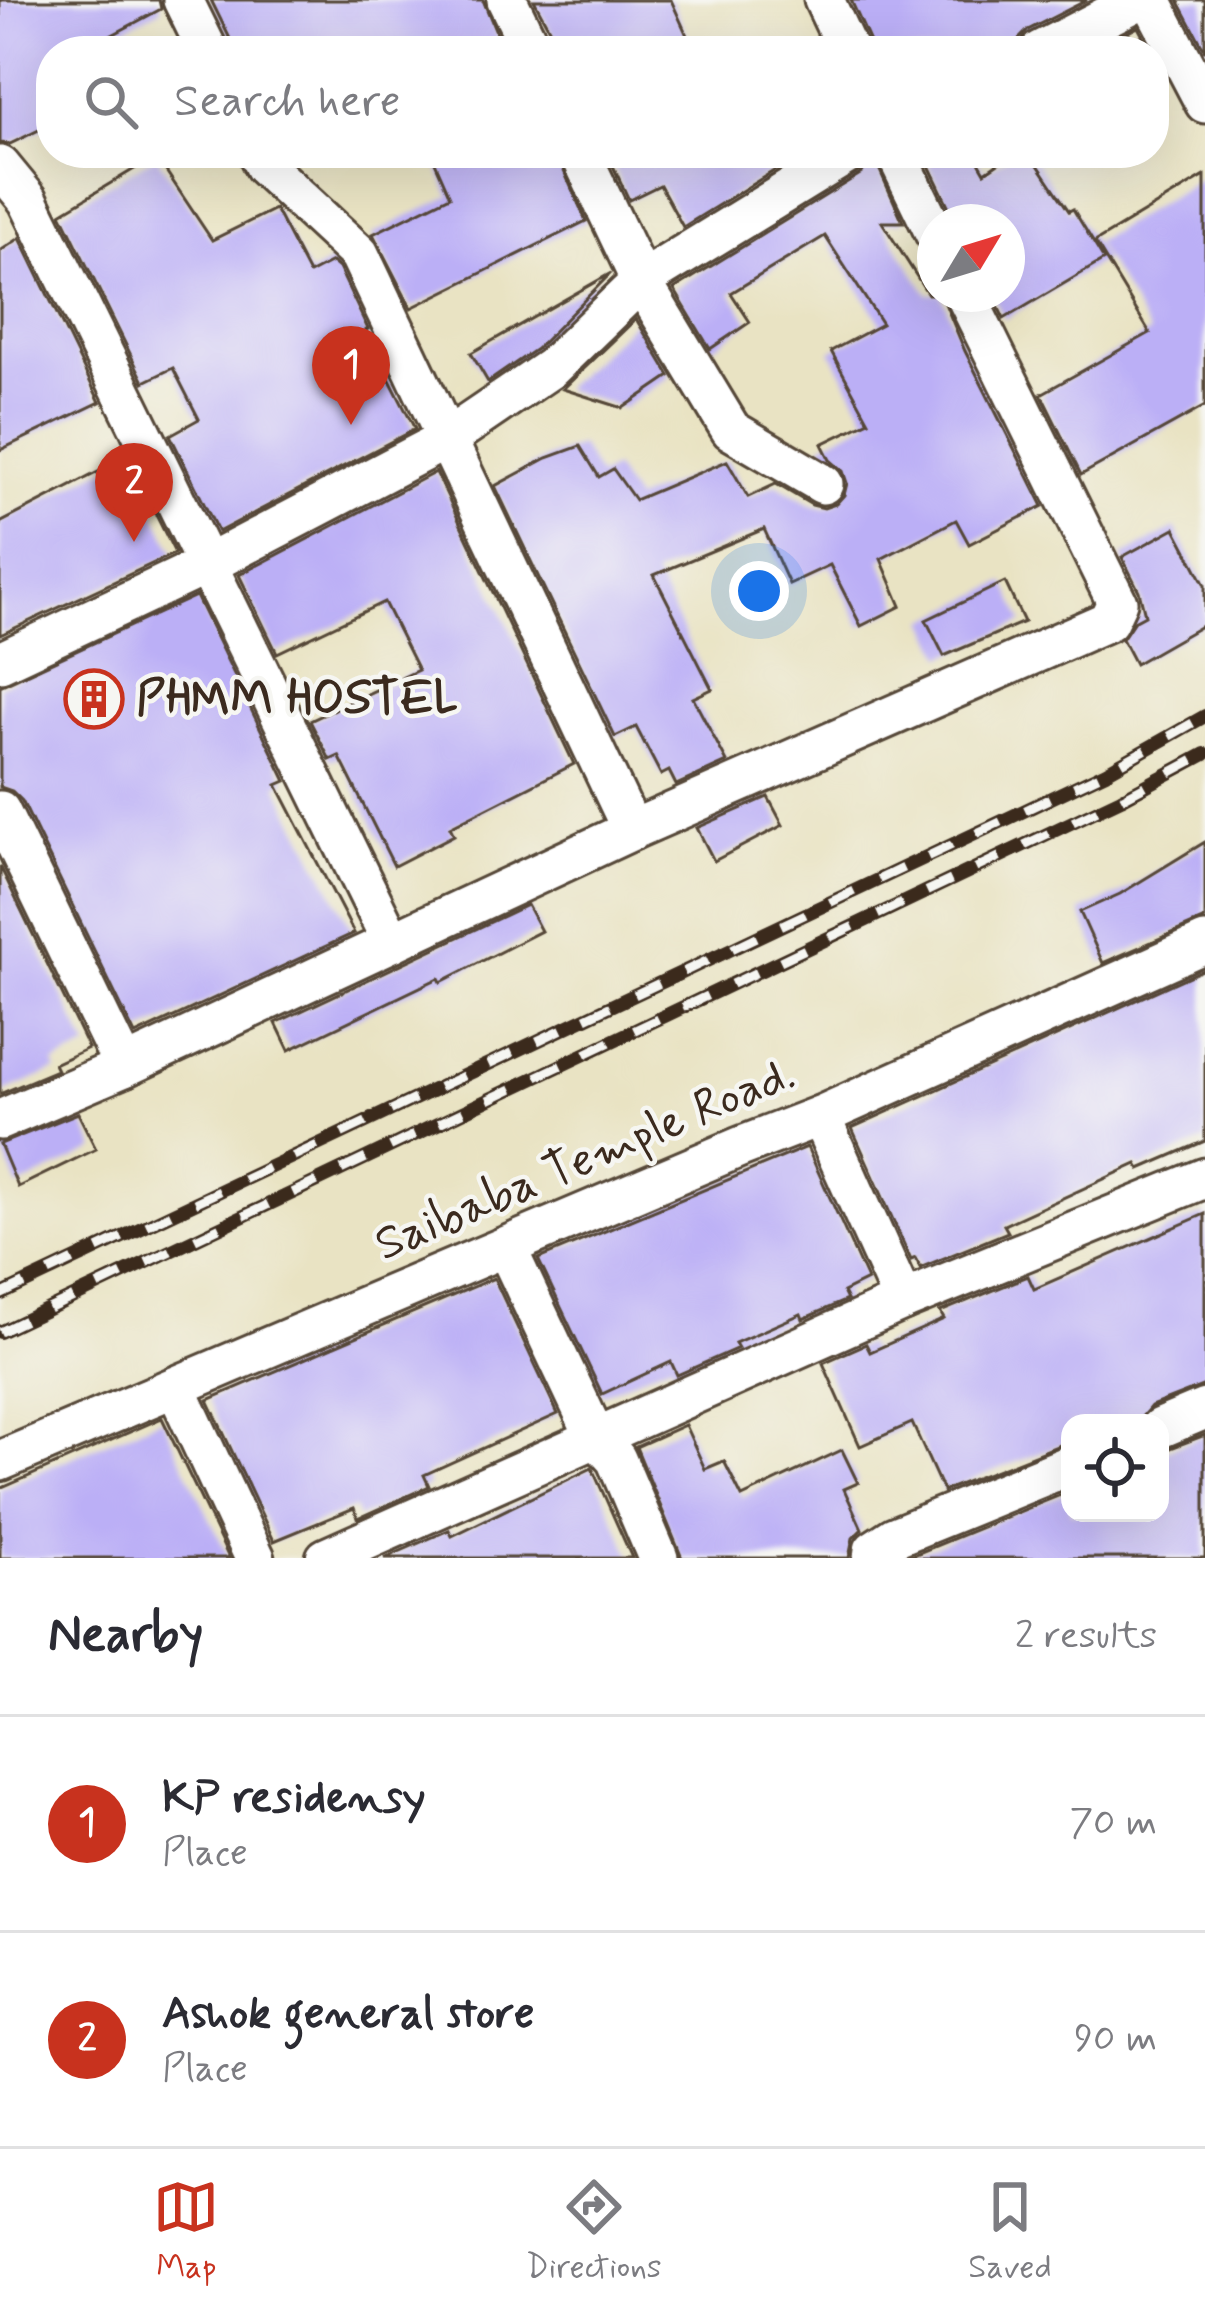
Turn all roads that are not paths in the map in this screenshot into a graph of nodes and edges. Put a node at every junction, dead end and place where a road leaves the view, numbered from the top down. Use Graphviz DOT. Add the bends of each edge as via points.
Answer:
graph roads {
  1 [pos="183,0"];
  2 [pos="507,0"];
  3 [pos="824,0"];
  4 [pos="1139,0"];
  5 [pos="1151,0"];
  6 [pos="201,36"];
  7 [pos="525,36"];
  8 [pos="841,36"];
  9 [pos="1069,36"];
  10 [pos="1205,103"];
  11 [pos="0,166"];
  12 [pos="266,168"];
  13 [pos="587,168"];
  14 [pos="825,168"];
  15 [pos="903,168"];
  16 [pos="921,204"];
  17 [pos="641,281"];
  18 [pos="974,312"];
  19 [pos="445,440"];
  20 [pos="823,484"];
  21 [pos="206,565"];
  22 [pos="0,662"];
  23 [pos="0,811"];
  24 [pos="632,830"];
  25 [pos="392,942"];
  26 [pos="1205,944"];
  27 [pos="124,1067"];
  28 [pos="820,1117"];
  29 [pos="0,1120"];
  30 [pos="1205,1178"];
  31 [pos="506,1247"];
  32 [pos="903,1301"];
  33 [pos="176,1388"];
  34 [pos="1205,1409"];
  35 [pos="1169,1424"];
  36 [pos="595,1436"];
  37 [pos="0,1461"];
  38 [pos="1061,1469"];
  39 [pos="255,1558"];
  40 [pos="326,1558"];
  41 [pos="658,1558"];
  42 [pos="873,1558"];
  1 -- 6 [label="street"];
  2 -- 7 [label="street"];
  3 -- 8 [label="street"];
  4 -- 9 [label="street"];
  5 -- 10 [label="street"];
  11 -- 21 [label="street" via="28,200"];
  12 -- 19 [label="street" via="359,254"];
  13 -- 17 [label="street"];
  14 -- 17 [label="street"];
  15 -- 16 [label="street"];
  17 -- 19 [label="street" via="551,368"];
  17 -- 20 [label="street" via="731,430"];
  18 -- 24 [label="street" via="1117,602 1108,621"];
  19 -- 21 [label="street"];
  19 -- 24 [label="street"];
  21 -- 22 [label="street"];
  21 -- 25 [label="street"];
  23 -- 27 [label="street"];
  24 -- 25 [label="street"];
  25 -- 27 [label="street"];
  26 -- 28 [label="street, Saibaba Temple Road."];
  27 -- 29 [label="street"];
  28 -- 31 [label="street, Saibaba Temple Road."];
  28 -- 32 [label="street"];
  30 -- 32 [label="street"];
  31 -- 33 [label="street, Saibaba Temple Road."];
  31 -- 36 [label="street"];
  32 -- 36 [label="street"];
  33 -- 37 [label="street, Saibaba Temple Road."];
  33 -- 39 [label="street"];
  34 -- 35 [label="street"];
  36 -- 40 [label="street"];
  36 -- 41 [label="street" via="616,1460"];
  38 -- 42 [label="street" via="894,1537"];
}
